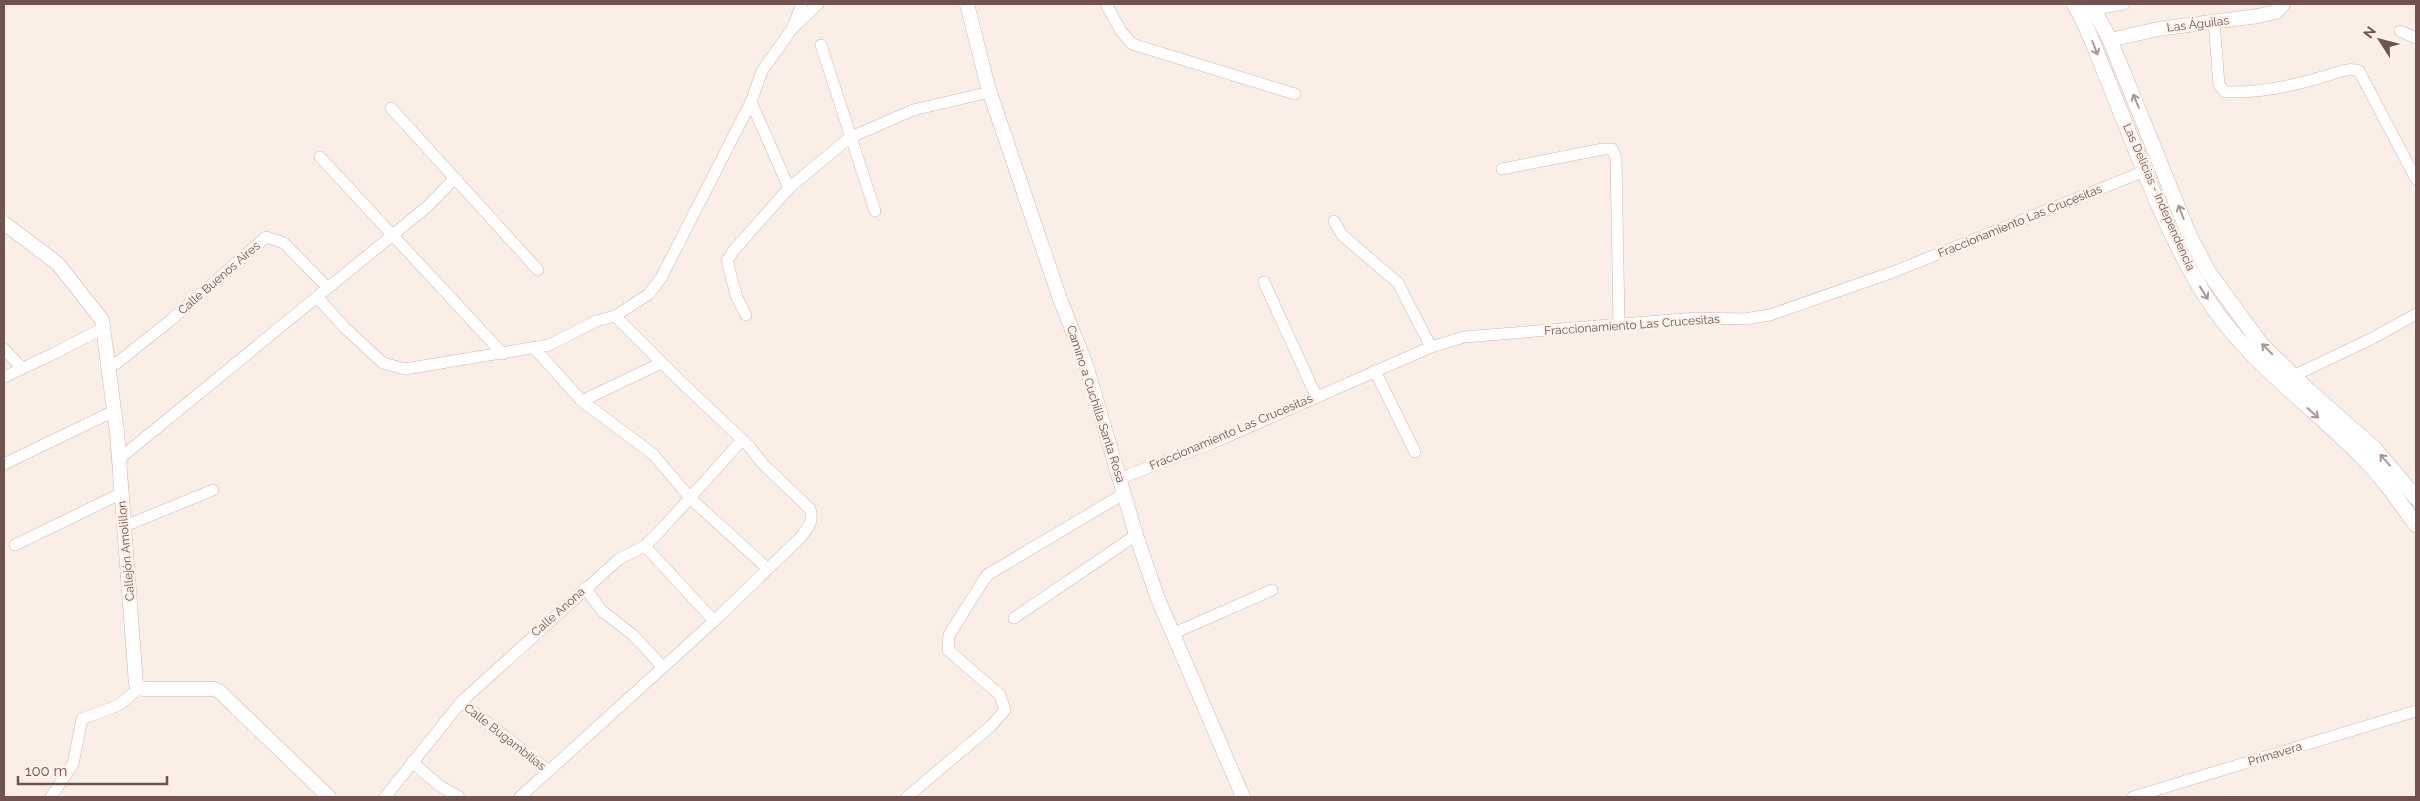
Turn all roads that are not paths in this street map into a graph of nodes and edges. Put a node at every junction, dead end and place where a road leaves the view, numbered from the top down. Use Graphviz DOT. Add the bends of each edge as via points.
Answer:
graph roads {
  1 [pos="802,4"];
  2 [pos="818,4"];
  3 [pos="967,4"];
  4 [pos="1106,4"];
  5 [pos="2074,4"];
  6 [pos="2124,4"];
  7 [pos="2283,4"];
  8 [pos="2092,6"];
  9 [pos="2214,21"];
  10 [pos="792,29"];
  11 [pos="2400,31"];
  12 [pos="2416,38"];
  13 [pos="2110,40"];
  14 [pos="821,45"];
  15 [pos="990,92"];
  16 [pos="1295,94"];
  17 [pos="751,102"];
  18 [pos="391,108"];
  19 [pos="2146,127"];
  20 [pos="2129,132"];
  21 [pos="849,138"];
  22 [pos="320,157"];
  23 [pos="1502,169"];
  24 [pos="2145,171"];
  25 [pos="2416,179"];
  26 [pos="457,180"];
  27 [pos="789,188"];
  28 [pos="875,211"];
  29 [pos="1334,221"];
  30 [pos="4,223"];
  31 [pos="392,235"];
  32 [pos="538,270"];
  33 [pos="1264,282"];
  34 [pos="328,288"];
  35 [pos="317,296"];
  36 [pos="2416,314"];
  37 [pos="746,315"];
  38 [pos="615,316"];
  39 [pos="1619,324"];
  40 [pos="103,328"];
  41 [pos="1431,347"];
  42 [pos="4,349"];
  43 [pos="535,349"];
  44 [pos="503,354"];
  45 [pos="661,363"];
  46 [pos="22,368"];
  47 [pos="109,370"];
  48 [pos="1375,371"];
  49 [pos="4,376"];
  50 [pos="2293,376"];
  51 [pos="1316,396"];
  52 [pos="582,401"];
  53 [pos="114,411"];
  54 [pos="742,440"];
  55 [pos="1415,452"];
  56 [pos="119,459"];
  57 [pos="4,464"];
  58 [pos="1121,478"];
  59 [pos="213,490"];
  60 [pos="122,493"];
  61 [pos="1125,493"];
  62 [pos="691,498"];
  63 [pos="2416,498"];
  64 [pos="2416,524"];
  65 [pos="125,526"];
  66 [pos="1136,535"];
  67 [pos="15,545"];
  68 [pos="645,546"];
  69 [pos="767,568"];
  70 [pos="585,588"];
  71 [pos="1272,590"];
  72 [pos="1014,618"];
  73 [pos="714,621"];
  74 [pos="1172,634"];
  75 [pos="662,667"];
  76 [pos="139,688"];
  77 [pos="461,702"];
  78 [pos="2416,711"];
  79 [pos="412,762"];
  80 [pos="549,771"];
  81 [pos="51,797"];
  82 [pos="329,797"];
  83 [pos="385,797"];
  84 [pos="460,797"];
  85 [pos="520,797"];
  86 [pos="907,797"];
  87 [pos="1244,797"];
  88 [pos="2134,797"];
  1 -- 10 [label="street"];
  2 -- 10 [label="street"];
  3 -- 15 [label="street, Camino a Cuchilla Santa Rosa"];
  4 -- 16 [label="street" via="1132,44"];
  5 -- 20 [label="main road, Las Delicias - Independencia, one-way"];
  6 -- 8 [label="street"];
  7 -- 9 [label="street, Las Águilas" via="2276,12"];
  8 -- 13 [label="main road, Las Delicias - Independencia"];
  9 -- 13 [label="street, Las Águilas"];
  9 -- 25 [label="street" via="2219,85 2225,92 2289,87 2347,69 2359,71"];
  10 -- 17 [label="street" via="762,71"];
  11 -- 12 [label="street"];
  19 -- 13 [label="main road, Las Delicias - Independencia, one-way"];
  14 -- 21 [label="street"];
  15 -- 21 [label="street" via="913,110"];
  15 -- 58 [label="street, Camino a Cuchilla Santa Rosa" via="1060,299 1086,365"];
  17 -- 27 [label="street"];
  17 -- 38 [label="street" via="661,278 649,294"];
  18 -- 26 [label="street"];
  19 -- 20 [label="main road"];
  50 -- 19 [label="main road, Las Delicias - Independencia, one-way" via="2261,344 2210,273 2190,237"];
  20 -- 24 [label="main road, Las Delicias - Independencia"];
  21 -- 27 [label="street"];
  21 -- 28 [label="street"];
  22 -- 31 [label="street"];
  23 -- 39 [label="street" via="1612,149 1616,158"];
  24 -- 39 [label="street, Fraccionamiento Las Crucesitas" via="1893,272 1770,315"];
  24 -- 64 [label="main road, Las Delicias - Independencia, one-way" via="2182,255 2228,328 2278,381 2362,457"];
  26 -- 31 [label="street"];
  26 -- 32 [label="street"];
  27 -- 37 [label="street" via="727,261 737,298"];
  29 -- 41 [label="street" via="1342,235 1398,283"];
  30 -- 40 [label="street, Callejón Amolillon" via="58,264 98,312"];
  31 -- 34 [label="street"];
  31 -- 44 [label="street"];
  33 -- 51 [label="street"];
  34 -- 35 [label="street"];
  34 -- 47 [label="street, Calle Buenos Aires" via="284,243 266,237"];
  35 -- 44 [label="street" via="345,328 383,363 393,367 405,369"];
  35 -- 56 [label="street"];
  36 -- 50 [label="street"];
  38 -- 43 [label="street"];
  38 -- 45 [label="street"];
  39 -- 41 [label="street, Fraccionamiento Las Crucesitas" via="1464,337"];
  40 -- 46 [label="street"];
  40 -- 47 [label="street, Callejón Amolillon"];
  41 -- 48 [label="street, Fraccionamiento Las Crucesitas"];
  42 -- 46 [label="street"];
  43 -- 44 [label="street"];
  43 -- 52 [label="street"];
  45 -- 52 [label="street"];
  45 -- 54 [label="street"];
  46 -- 49 [label="street"];
  47 -- 53 [label="street, Callejón Amolillon"];
  48 -- 51 [label="street, Fraccionamiento Las Crucesitas"];
  48 -- 55 [label="street"];
  63 -- 50 [label="main road, Las Delicias - Independencia, one-way" via="2375,449"];
  51 -- 58 [label="street, Fraccionamiento Las Crucesitas"];
  52 -- 62 [label="street" via="653,454"];
  53 -- 56 [label="street, Callejón Amolillon"];
  53 -- 57 [label="street"];
  54 -- 62 [label="street, Calle Anona"];
  54 -- 69 [label="street" via="810,509 813,517 800,538"];
  56 -- 60 [label="street, Callejón Amolillon"];
  58 -- 61 [label="street, Camino a Cuchilla Santa Rosa"];
  59 -- 65 [label="street"];
  60 -- 65 [label="street, Callejón Amolillon"];
  60 -- 67 [label="street"];
  61 -- 66 [label="street, Camino a Cuchilla Santa Rosa"];
  61 -- 86 [label="street" via="987,575 949,635 948,650 1000,695 1005,710 991,726"];
  62 -- 68 [label="street, Calle Anona"];
  62 -- 69 [label="street"];
  65 -- 76 [label="street, Callejón Amolillon" via="136,684"];
  66 -- 72 [label="street"];
  66 -- 74 [label="street, Camino a Cuchilla Santa Rosa"];
  68 -- 70 [label="street, Calle Anona" via="619,559"];
  68 -- 73 [label="street"];
  69 -- 73 [label="street"];
  70 -- 75 [label="street" via="602,611 633,635"];
  70 -- 77 [label="street, Calle Anona"];
  71 -- 74 [label="street"];
  73 -- 75 [label="street"];
  74 -- 87 [label="street, Camino a Cuchilla Santa Rosa"];
  75 -- 80 [label="street"];
  76 -- 81 [label="street" via="119,705 82,720 73,764"];
  76 -- 82 [label="street" via="219,691"];
  77 -- 79 [label="street, Calle Anona"];
  77 -- 80 [label="street, Calle Bugambilias"];
  78 -- 88 [label="street, Primavera"];
  79 -- 83 [label="street, Calle Anona"];
  79 -- 84 [label="street" via="440,786"];
  80 -- 85 [label="street"];
}
